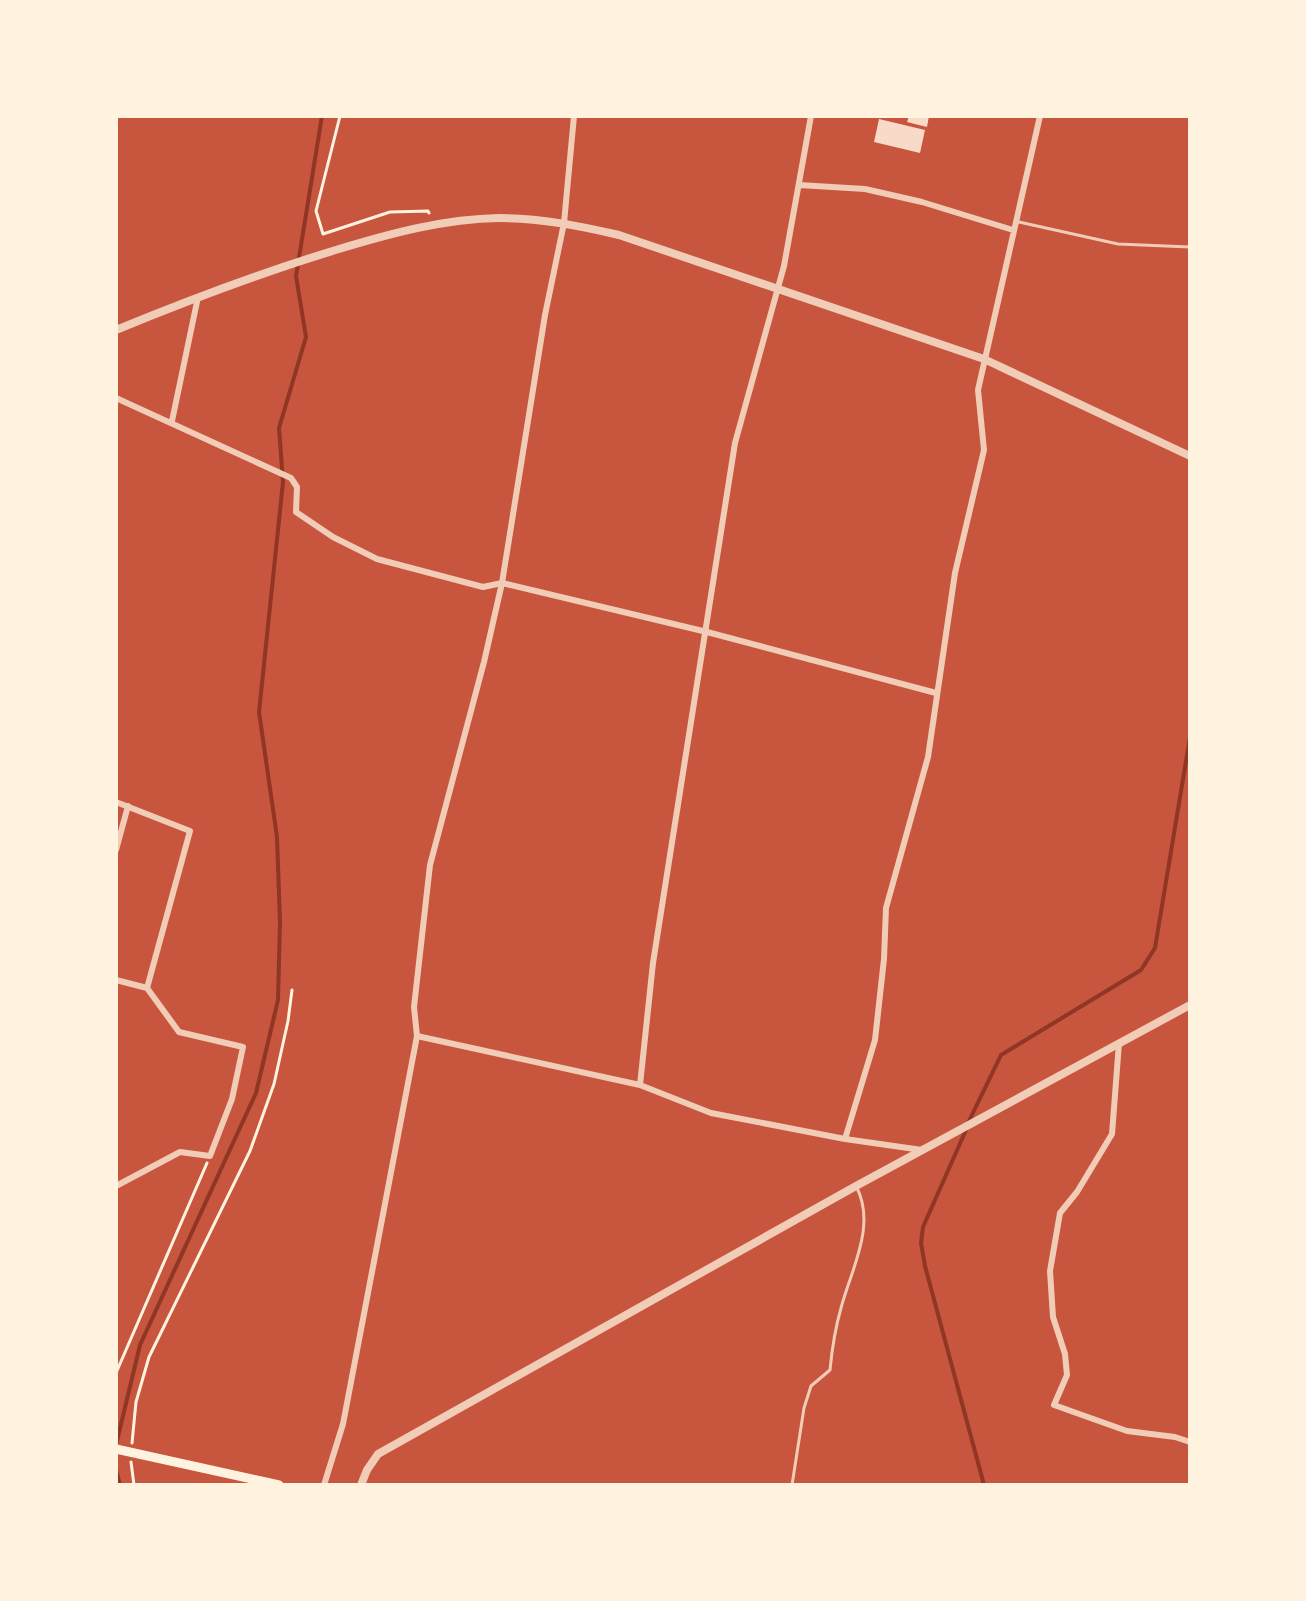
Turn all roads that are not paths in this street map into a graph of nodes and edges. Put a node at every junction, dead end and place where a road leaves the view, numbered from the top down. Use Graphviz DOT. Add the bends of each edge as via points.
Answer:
graph roads {
  1 [pos="574,116"];
  2 [pos="811,116"];
  3 [pos="1040,116"];
  4 [pos="799,185"];
  5 [pos="1015,221"];
  6 [pos="564,223"];
  7 [pos="1013,230"];
  8 [pos="1190,247"];
  9 [pos="777,289"];
  10 [pos="198,297"];
  11 [pos="116,330"];
  12 [pos="984,359"];
  13 [pos="116,398"];
  14 [pos="172,421"];
  15 [pos="1190,456"];
  16 [pos="502,583"];
  17 [pos="707,632"];
  18 [pos="936,693"];
  19 [pos="116,802"];
  20 [pos="128,806"];
  21 [pos="116,850"];
  22 [pos="116,980"];
  23 [pos="147,988"];
  24 [pos="1190,1005"];
  25 [pos="417,1036"];
  26 [pos="1119,1043"];
  27 [pos="640,1085"];
  28 [pos="845,1139"];
  29 [pos="922,1150"];
  30 [pos="116,1186"];
  31 [pos="856,1186"];
  32 [pos="1190,1442"];
  33 [pos="123,1451"];
  34 [pos="249,1482"];
  35 [pos="279,1485"];
  36 [pos="324,1485"];
  37 [pos="361,1485"];
  38 [pos="792,1485"];
  1 -- 6 [label="street"];
  2 -- 4 [label="street"];
  3 -- 5 [label="street"];
  4 -- 7 [label="street" via="865,189"];
  4 -- 9 [label="street"];
  5 -- 7 [label="street"];
  5 -- 8 [label="lane" via="1118,244"];
  6 -- 9 [label="street" via="619,235"];
  6 -- 10 [label="street" via="500,218 394,232"];
  6 -- 16 [label="street"];
  7 -- 12 [label="street"];
  9 -- 12 [label="street"];
  9 -- 17 [label="street" via="735,443"];
  10 -- 11 [label="street"];
  10 -- 14 [label="street"];
  12 -- 15 [label="street"];
  12 -- 18 [label="street" via="978,390 984,450 955,573"];
  13 -- 14 [label="street"];
  14 -- 16 [label="street" via="291,478 297,487 296,512 377,559 483,587"];
  16 -- 17 [label="street"];
  16 -- 25 [label="street" via="430,865 414,1007"];
  17 -- 18 [label="street"];
  17 -- 27 [label="street" via="653,963"];
  18 -- 28 [label="street" via="928,757 886,908 875,1040"];
  19 -- 20 [label="street"];
  20 -- 21 [label="street"];
  20 -- 23 [label="street" via="190,831"];
  22 -- 23 [label="street"];
  23 -- 30 [label="street" via="179,1032 243,1047 232,1099 210,1156 180,1152"];
  24 -- 26 [label="street"];
  25 -- 27 [label="street"];
  25 -- 36 [label="street" via="343,1424"];
  26 -- 29 [label="street"];
  26 -- 32 [label="street" via="1112,1134 1060,1213 1050,1271 1053,1317 1067,1375 1054,1405 1127,1431"];
  27 -- 28 [label="street" via="711,1113"];
  28 -- 29 [label="street"];
  29 -- 31 [label="street"];
  31 -- 37 [label="street" via="378,1454"];
  31 -- 38 [label="lane" via="863,1216 860,1253 841,1306 830,1370 811,1386 804,1408"];
  33 -- 34 [label="main road"];
  34 -- 35 [label="main road"];
}
